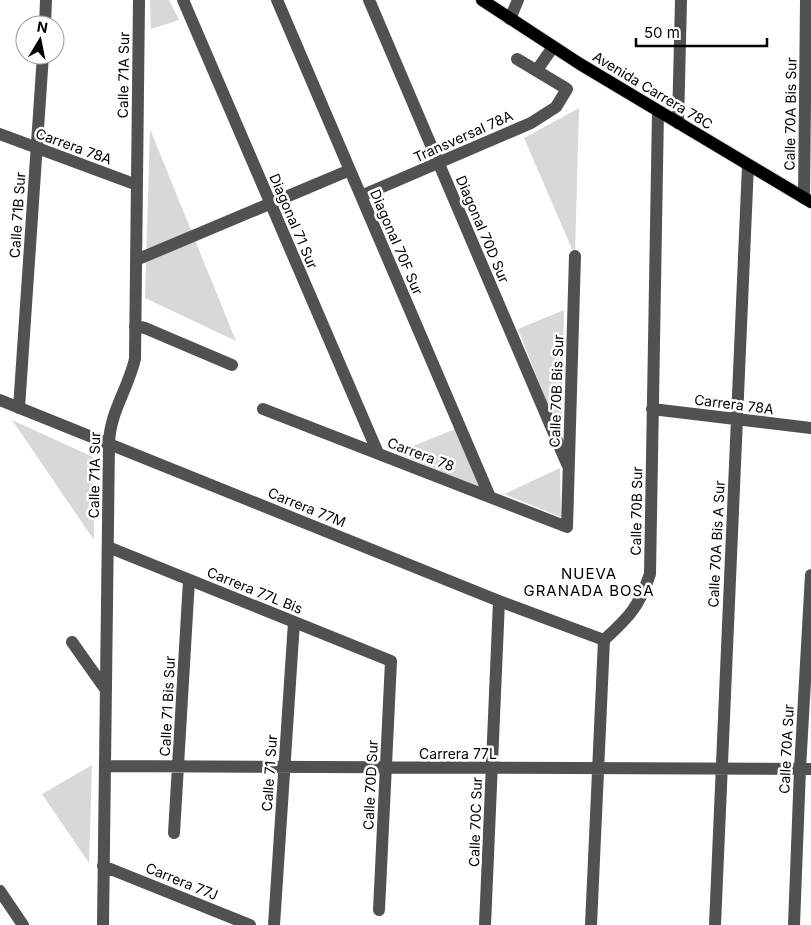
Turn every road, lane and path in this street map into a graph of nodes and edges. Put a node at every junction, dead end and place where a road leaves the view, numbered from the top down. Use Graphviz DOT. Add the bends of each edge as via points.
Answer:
graph roads {
  1 [pos="46,0"];
  2 [pos="139,0"];
  3 [pos="183,0"];
  4 [pos="277,0"];
  5 [pos="368,0"];
  6 [pos="482,0"];
  7 [pos="518,0"];
  8 [pos="681,0"];
  9 [pos="806,0"];
  10 [pos="45,15"];
  11 [pos="510,19"];
  12 [pos="553,47"];
  13 [pos="517,59"];
  14 [pos="42,65"];
  15 [pos="537,70"];
  16 [pos="658,111"];
  17 [pos="678,123"];
  18 [pos="0,134"];
  19 [pos="36,148"];
  20 [pos="438,163"];
  21 [pos="748,164"];
  22 [pos="350,170"];
  23 [pos="137,185"];
  24 [pos="361,196"];
  25 [pos="807,200"];
  26 [pos="271,204"];
  27 [pos="575,256"];
  28 [pos="136,260"];
  29 [pos="135,326"];
  30 [pos="232,365"];
  31 [pos="0,400"];
  32 [pos="19,408"];
  33 [pos="264,409"];
  34 [pos="652,409"];
  35 [pos="737,419"];
  36 [pos="811,428"];
  37 [pos="109,443"];
  38 [pos="378,453"];
  39 [pos="569,470"];
  40 [pos="490,497"];
  41 [pos="567,527"];
  42 [pos="108,547"];
  43 [pos="811,575"];
  44 [pos="189,580"];
  45 [pos="499,601"];
  46 [pos="294,622"];
  47 [pos="604,640"];
  48 [pos="72,642"];
  49 [pos="391,661"];
  50 [pos="106,690"];
  51 [pos="105,766"];
  52 [pos="178,767"];
  53 [pos="285,767"];
  54 [pos="386,768"];
  55 [pos="492,768"];
  56 [pos="598,769"];
  57 [pos="805,769"];
  58 [pos="721,770"];
  59 [pos="174,833"];
  60 [pos="104,866"];
  61 [pos="0,891"];
  62 [pos="379,910"];
  63 [pos="224,920"];
  64 [pos="23,925"];
  65 [pos="103,925"];
  66 [pos="250,925"];
  67 [pos="274,925"];
  68 [pos="485,925"];
  69 [pos="591,925"];
  70 [pos="715,925"];
  71 [pos="794,925"];
  1 -- 10 [label="street"];
  2 -- 23 [label="street, Calle 71A Sur"];
  3 -- 26 [label="street, Diagonal 71 Sur"];
  4 -- 22 [label="street, Diagonal 70F Sur"];
  5 -- 20 [label="street, Diagonal 70D Sur"];
  6 -- 11 [label="main road, Avenida Carrera 78C"];
  7 -- 11 [label="street"];
  8 -- 17 [label="street"];
  9 -- 25 [label="street, Calle 70A Bis Sur"];
  11 -- 12 [label="main road, Avenida Carrera 78C"];
  12 -- 15 [label="street"];
  12 -- 16 [label="main road, Avenida Carrera 78C"];
  13 -- 15 [label="street"];
  14 -- 19 [label="street, Calle 71B Sur"];
  15 -- 20 [label="street, Transversal 78A" via="567,89 556,107 520,128"];
  16 -- 17 [label="main road, Avenida Carrera 78C"];
  16 -- 34 [label="street, Calle 70B Sur"];
  17 -- 21 [label="main road, Avenida Carrera 78C"];
  18 -- 19 [label="street, Carrera 78A"];
  19 -- 23 [label="street, Carrera 78A"];
  19 -- 32 [label="street, Calle 71B Sur"];
  20 -- 24 [label="street, Transversal 78A"];
  20 -- 39 [label="street, Diagonal 70D Sur"];
  21 -- 25 [label="main road, Avenida Carrera 78C"];
  21 -- 35 [label="street, Calle 70A Bis A Sur"];
  22 -- 24 [label="street, Diagonal 70F Sur"];
  22 -- 26 [label="street"];
  23 -- 28 [label="street, Calle 71A Sur"];
  24 -- 40 [label="street, Diagonal 70F Sur"];
  26 -- 28 [label="street"];
  26 -- 38 [label="street, Diagonal 71 Sur"];
  27 -- 39 [label="street, Calle 70B Bis Sur"];
  28 -- 29 [label="street, Calle 71A Sur"];
  29 -- 30 [label="street"];
  29 -- 37 [label="street, Calle 71A Sur" via="131,376 117,405"];
  31 -- 32 [label="street, Carrera 77M"];
  32 -- 37 [label="street, Carrera 77M"];
  33 -- 38 [label="street, Carrera 78"];
  34 -- 35 [label="street, Carrera 78A"];
  34 -- 47 [label="street, Calle 70B Sur" via="650,574 642,599 626,620"];
  35 -- 36 [label="street, Carrera 78A"];
  35 -- 58 [label="street, Calle 70A Bis A Sur"];
  37 -- 42 [label="street, Calle 71A Sur"];
  37 -- 45 [label="street, Carrera 77M"];
  38 -- 40 [label="street, Carrera 78"];
  39 -- 41 [label="street, Calle 70B Bis Sur"];
  40 -- 41 [label="street, Carrera 78"];
  42 -- 44 [label="street, Carrera 77L Bis"];
  42 -- 50 [label="street, Calle 71A Sur"];
  43 -- 57 [label="street, Calle 70A Sur"];
  44 -- 46 [label="street, Carrera 77L Bis"];
  44 -- 52 [label="street, Calle 71 Bis Sur"];
  45 -- 47 [label="street, Carrera 77M"];
  45 -- 55 [label="street, Calle 70C Sur"];
  46 -- 49 [label="street, Carrera 77L Bis"];
  46 -- 53 [label="street, Calle 71 Sur"];
  47 -- 56 [label="street"];
  48 -- 50 [label="street"];
  49 -- 54 [label="street, Calle 70D Sur"];
  50 -- 51 [label="street, Calle 71A Sur"];
  51 -- 52 [label="street, Carrera 77L"];
  51 -- 60 [label="street, Calle 71A Sur"];
  52 -- 53 [label="street, Carrera 77L"];
  52 -- 59 [label="street, Calle 71 Bis Sur"];
  53 -- 54 [label="street, Carrera 77L"];
  53 -- 67 [label="street, Calle 71 Sur"];
  54 -- 55 [label="street, Carrera 77L"];
  54 -- 62 [label="street, Calle 70D Sur"];
  55 -- 56 [label="street, Carrera 77L"];
  55 -- 68 [label="street, Calle 70C Sur"];
  56 -- 58 [label="street, Carrera 77L"];
  56 -- 69 [label="street"];
  57 -- 58 [label="street, Carrera 77L"];
  57 -- 71 [label="street, Calle 70A Sur"];
  58 -- 70 [label="street, Calle 70A Bis A Sur"];
  60 -- 63 [label="street, Carrera 77J"];
  60 -- 65 [label="street, Calle 71A Sur"];
  61 -- 64 [label="street"];
  63 -- 66 [label="street, Carrera 77J"];
}
